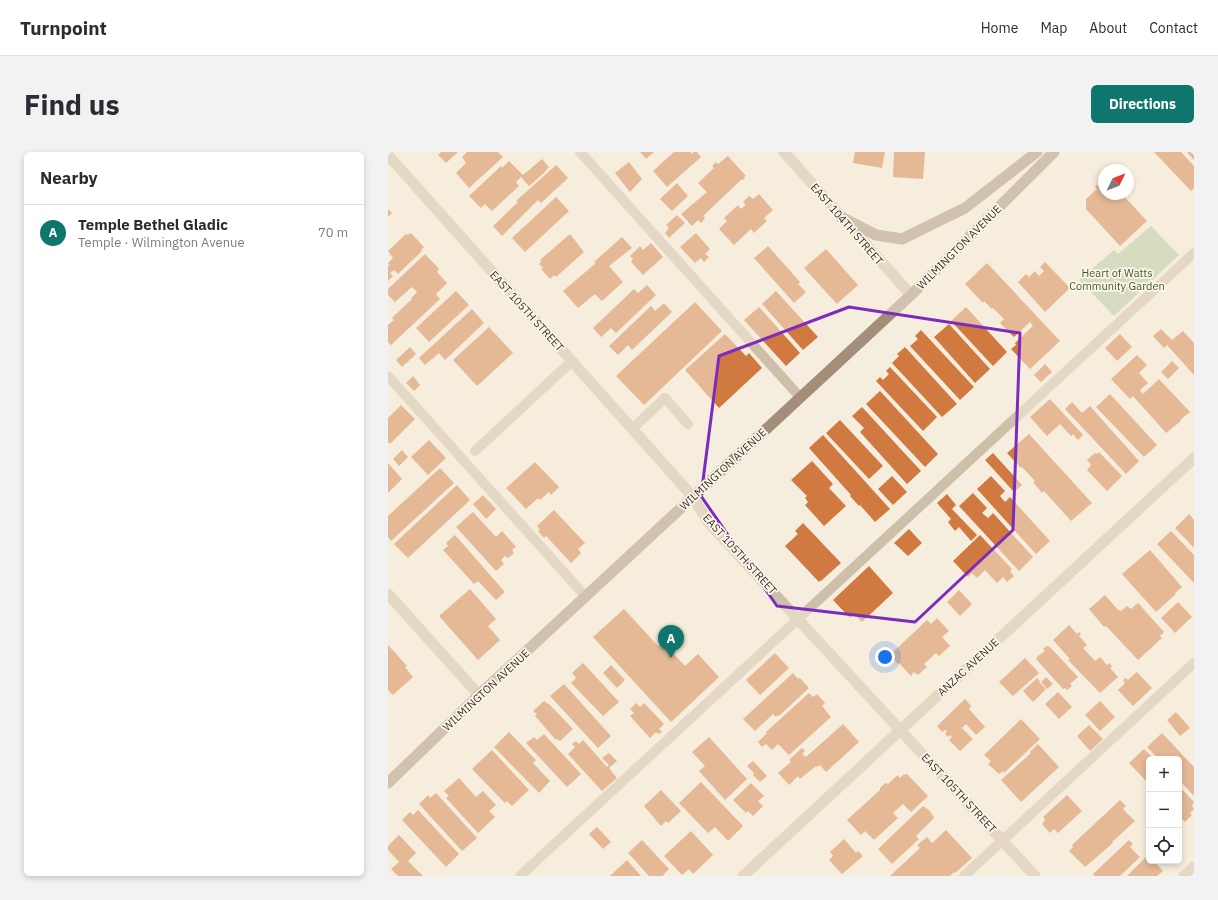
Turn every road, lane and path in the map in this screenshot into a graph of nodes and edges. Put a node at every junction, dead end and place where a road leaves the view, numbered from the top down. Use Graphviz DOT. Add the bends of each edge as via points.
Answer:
graph roads {
  1 [pos="580,152"];
  2 [pos="784,152"];
  3 [pos="1037,152"];
  4 [pos="1054,152"];
  5 [pos="388,156"];
  6 [pos="841,217"];
  7 [pos="1194,253"];
  8 [pos="911,295"];
  9 [pos="572,361"];
  10 [pos="388,376"];
  11 [pos="800,398"];
  12 [pos="688,424"];
  13 [pos="632,428"];
  14 [pos="475,451"];
  15 [pos="1194,458"];
  16 [pos="693,497"];
  17 [pos="388,594"];
  18 [pos="586,597"];
  19 [pos="798,618"];
  20 [pos="1194,663"];
  21 [pos="480,695"];
  22 [pos="900,729"];
  23 [pos="388,782"];
  24 [pos="1002,840"];
  25 [pos="1194,867"];
  26 [pos="520,876"];
  27 [pos="743,876"];
  28 [pos="964,876"];
  29 [pos="1035,876"];
  30 [pos="1184,876"];
  1 -- 11 [label="lane"];
  2 -- 6 [label="street, EAST 104TH STREET"];
  3 -- 6 [label="main road" via="965,208 902,238 876,235"];
  4 -- 8 [label="main road, WILMINGTON AVENUE"];
  5 -- 9 [label="street, EAST 105TH STREET"];
  6 -- 8 [label="street, EAST 104TH STREET"];
  7 -- 19 [label="lane"];
  8 -- 11 [label="main road, WILMINGTON AVENUE"];
  9 -- 13 [label="street, EAST 105TH STREET"];
  9 -- 14 [label="lane"];
  10 -- 18 [label="lane"];
  11 -- 16 [label="main road, WILMINGTON AVENUE"];
  12 -- 13 [label="lane" via="664,398"];
  13 -- 16 [label="street, EAST 105TH STREET"];
  15 -- 22 [label="street, ANZAC AVENUE"];
  16 -- 18 [label="main road, WILMINGTON AVENUE"];
  16 -- 19 [label="street, EAST 105TH STREET" via="708,522"];
  17 -- 21 [label="street"];
  18 -- 21 [label="main road, WILMINGTON AVENUE"];
  19 -- 22 [label="street, EAST 105TH STREET"];
  19 -- 26 [label="lane"];
  20 -- 24 [label="lane"];
  21 -- 23 [label="main road, WILMINGTON AVENUE"];
  22 -- 24 [label="street, EAST 105TH STREET"];
  22 -- 27 [label="street, ANZAC AVENUE"];
  24 -- 28 [label="lane"];
  24 -- 29 [label="street, EAST 105TH STREET"];
  25 -- 30 [label="street"];
}
